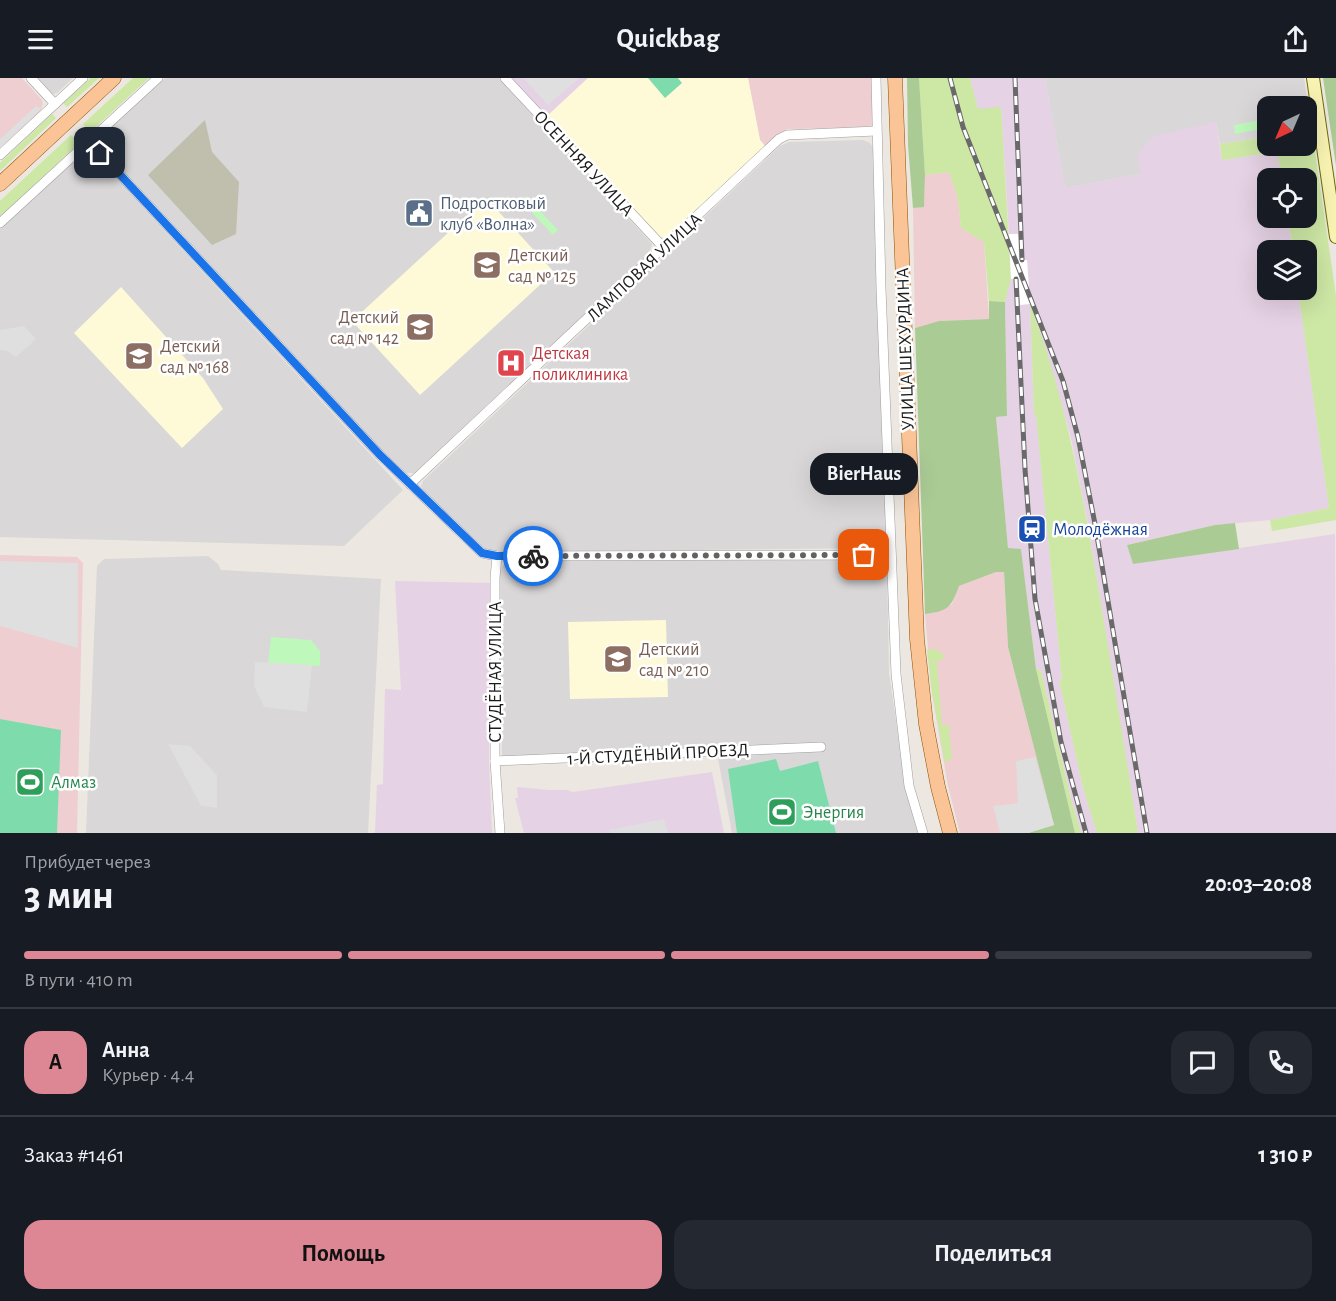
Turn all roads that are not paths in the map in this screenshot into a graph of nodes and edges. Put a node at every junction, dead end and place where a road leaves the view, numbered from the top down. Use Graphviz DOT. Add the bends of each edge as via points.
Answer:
graph roads {
  1 [pos="31,78"];
  2 [pos="83,78"];
  3 [pos="114,78"];
  4 [pos="158,78"];
  5 [pos="505,78"];
  6 [pos="876,78"];
  7 [pos="895,78"];
  8 [pos="1313,78"];
  9 [pos="55,104"];
  10 [pos="876,131"];
  11 [pos="89,141"];
  12 [pos="0,155"];
  13 [pos="0,184"];
  14 [pos="0,223"];
  15 [pos="1336,237"];
  16 [pos="664,248"];
  17 [pos="410,484"];
  18 [pos="891,555"];
  19 [pos="497,556"];
  20 [pos="821,747"];
  21 [pos="495,761"];
  22 [pos="500,833"];
  23 [pos="923,833"];
  24 [pos="950,833"];
  1 -- 9 [label="street"];
  2 -- 9 [label="street"];
  3 -- 13 [label="main road"];
  4 -- 11 [label="street"];
  5 -- 16 [label="street, ОСЕННЯЯ УЛИЦА"];
  6 -- 10 [label="street"];
  7 -- 24 [label="main road, УЛИЦА ШЕХУРДИНА" via="917,639 926,724"];
  8 -- 15 [label="main road"];
  9 -- 12 [label="street"];
  10 -- 16 [label="street, ЛАМПОВАЯ УЛИЦА" via="786,135"];
  10 -- 18 [label="street"];
  11 -- 14 [label="street"];
  11 -- 17 [label="street"];
  16 -- 17 [label="street, ЛАМПОВАЯ УЛИЦА"];
  17 -- 19 [label="street" via="482,553"];
  18 -- 19 [label="street"];
  18 -- 23 [label="street" via="896,674 909,786"];
  19 -- 21 [label="street, СТУДЁНАЯ УЛИЦА"];
  20 -- 21 [label="street, 1-Й СТУДЁНЫЙ ПРОЕЗД"];
  21 -- 22 [label="street, СТУДЁНАЯ УЛИЦА"];
}
